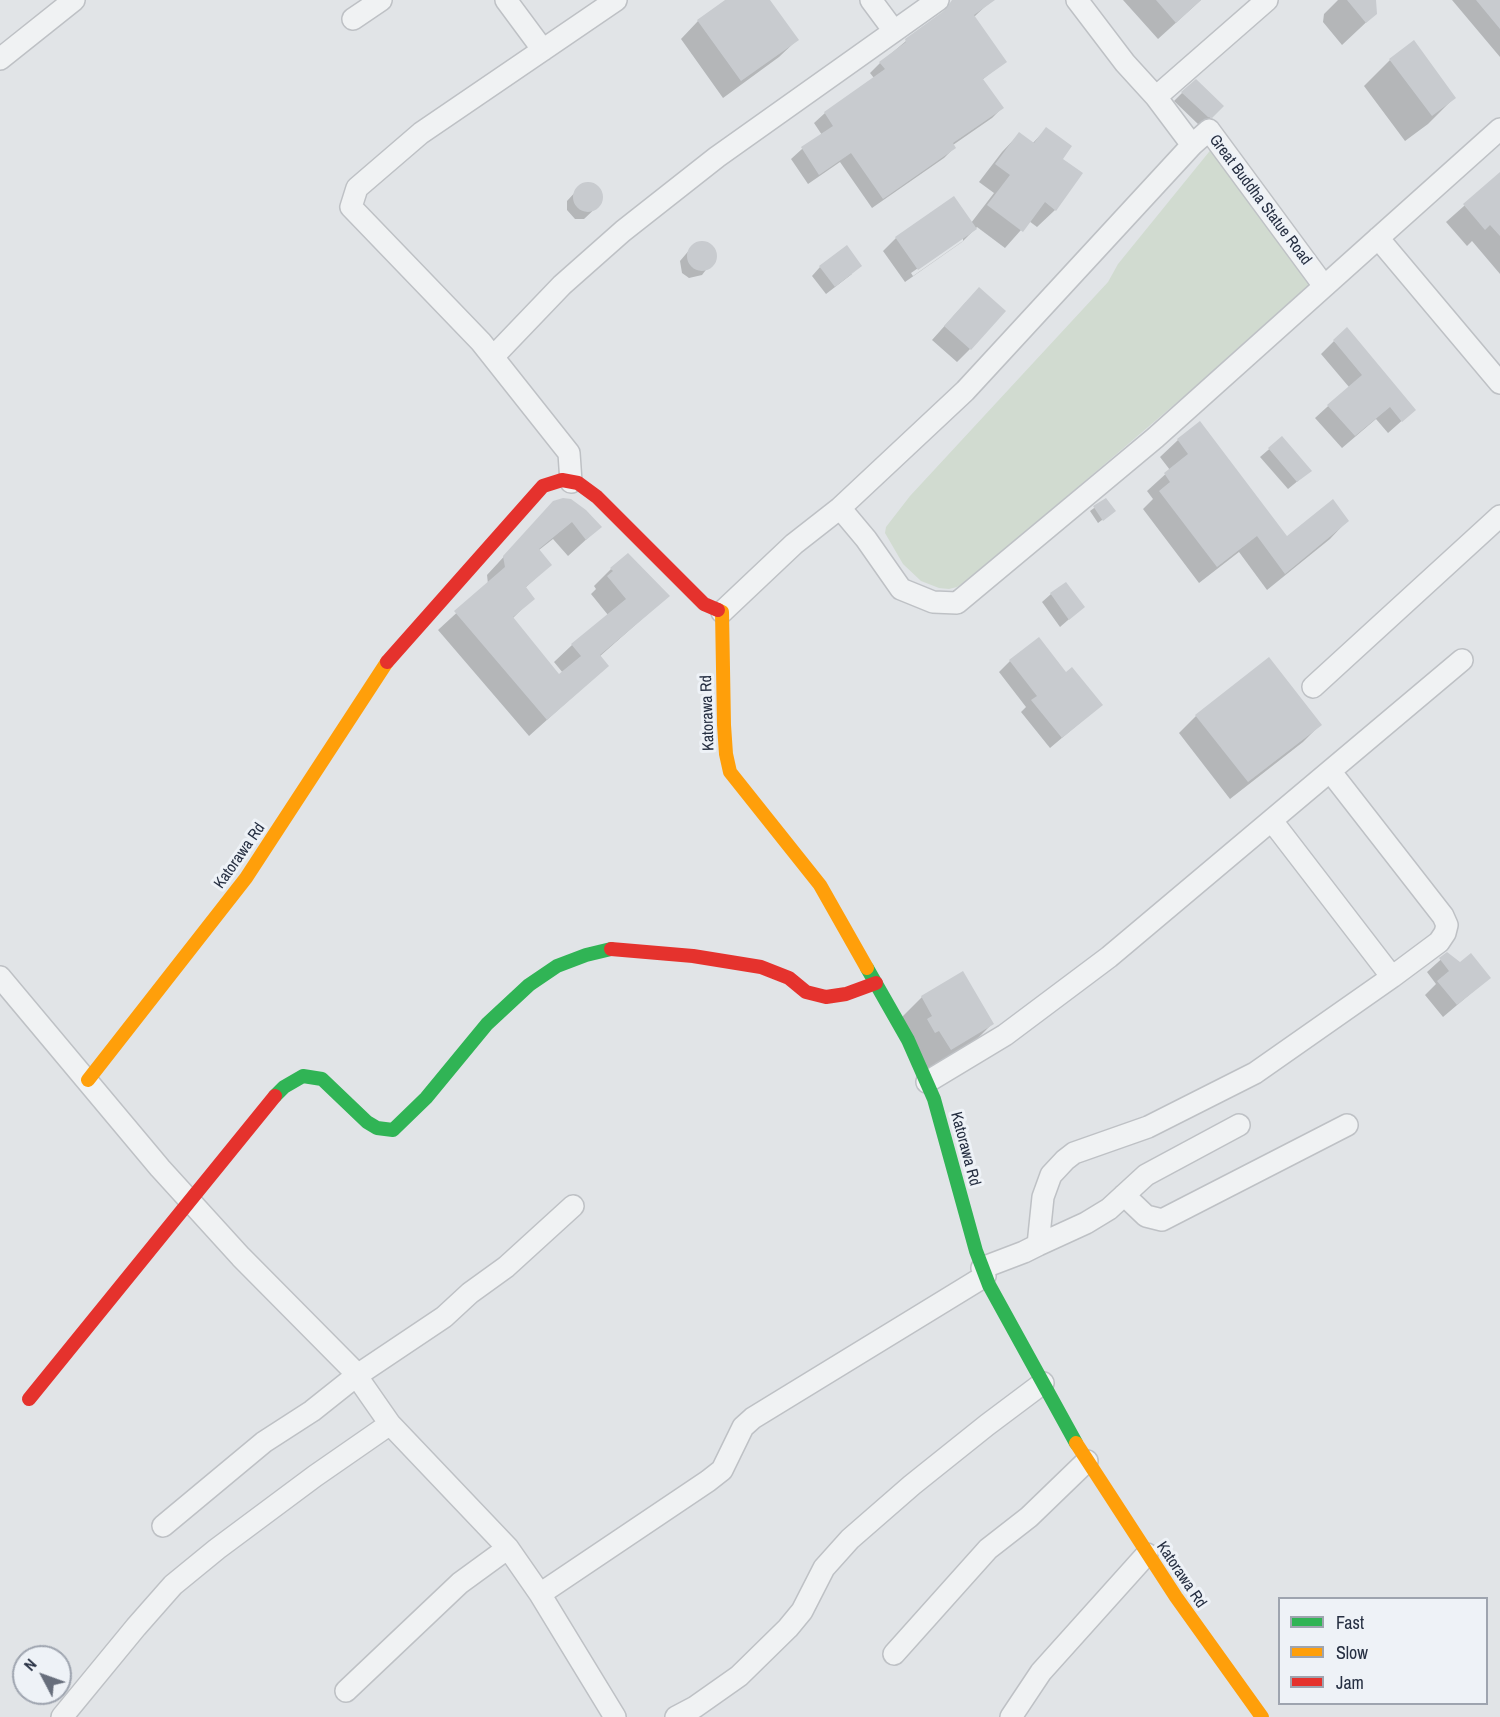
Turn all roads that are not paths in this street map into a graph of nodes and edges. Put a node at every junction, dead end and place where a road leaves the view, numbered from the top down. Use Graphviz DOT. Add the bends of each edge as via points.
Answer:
graph roads {
  1 [pos="74,0"];
  2 [pos="381,0"];
  3 [pos="506,0"];
  4 [pos="616,0"];
  5 [pos="871,0"];
  6 [pos="938,0"];
  7 [pos="1077,0"];
  8 [pos="1267,0"];
  9 [pos="353,19"];
  10 [pos="894,31"];
  11 [pos="543,50"];
  12 [pos="0,59"];
  13 [pos="1156,97"];
  14 [pos="1500,129"];
  15 [pos="1192,145"];
  16 [pos="1378,238"];
  17 [pos="1324,286"];
  18 [pos="493,357"];
  19 [pos="1500,383"];
  20 [pos="571,482"];
  21 [pos="840,508"];
  22 [pos="1500,516"];
  23 [pos="722,612"];
  24 [pos="1462,660"];
  25 [pos="1313,687"];
  26 [pos="1330,771"];
  27 [pos="1272,821"];
  28 [pos="0,977"];
  29 [pos="1392,977"];
  30 [pos="876,983"];
  31 [pos="88,1080"];
  32 [pos="927,1082"];
  33 [pos="1239,1125"];
  34 [pos="1347,1125"];
  35 [pos="1124,1196"];
  36 [pos="190,1201"];
  37 [pos="573,1206"];
  38 [pos="1038,1245"];
  39 [pos="983,1272"];
  40 [pos="356,1376"];
  41 [pos="1043,1383"];
  42 [pos="29,1399"];
  43 [pos="390,1424"];
  44 [pos="1087,1461"];
  45 [pos="163,1526"];
  46 [pos="508,1548"];
  47 [pos="1147,1554"];
  48 [pos="540,1594"];
  49 [pos="894,1654"];
  50 [pos="346,1691"];
  51 [pos="62,1717"];
  52 [pos="615,1717"];
  53 [pos="676,1717"];
  54 [pos="1011,1717"];
  55 [pos="1262,1717"];
  1 -- 12 [label="street"];
  2 -- 9 [label="street"];
  3 -- 11 [label="street"];
  4 -- 11 [label="street"];
  5 -- 10 [label="street"];
  6 -- 10 [label="street"];
  7 -- 13 [label="street"];
  8 -- 13 [label="street"];
  10 -- 18 [label="street" via="717,157 623,231 562,285"];
  11 -- 18 [label="street" via="421,133 357,188 351,207"];
  13 -- 15 [label="street"];
  14 -- 16 [label="street"];
  15 -- 17 [label="street, Great Buddha Statue Road" via="1209,130"];
  15 -- 21 [label="street" via="965,392"];
  16 -- 17 [label="street"];
  16 -- 19 [label="street"];
  17 -- 21 [label="street" via="1155,438 957,603 933,602 901,589"];
  18 -- 20 [label="street" via="569,453"];
  20 -- 23 [label="street" via="597,497 704,604"];
  20 -- 31 [label="street, Katorawa Rd" via="562,480 543,486 392,655 246,878"];
  21 -- 23 [label="street" via="794,544"];
  22 -- 25 [label="street"];
  23 -- 30 [label="street, Katorawa Rd" via="724,725 730,772 819,885"];
  24 -- 26 [label="street"];
  26 -- 27 [label="street"];
  26 -- 29 [label="street" via="1447,924 1438,942"];
  27 -- 29 [label="street"];
  27 -- 32 [label="street" via="1109,957 1005,1035"];
  28 -- 31 [label="street"];
  29 -- 38 [label="street" via="1256,1073 1148,1127 1074,1153 1051,1175 1043,1197"];
  30 -- 32 [label="street, Katorawa Rd"];
  30 -- 36 [label="street" via="826,997 806,992 789,978 771,971 735,962 616,948 586,955 557,966 529,985 487,1024 426,1098 393,1130 367,1122 322,1079 303,1076 284,1087"];
  31 -- 36 [label="street"];
  32 -- 39 [label="street, Katorawa Rd"];
  33 -- 35 [label="street" via="1146,1175"];
  34 -- 35 [label="street" via="1162,1220 1146,1216"];
  35 -- 38 [label="street" via="1086,1223"];
  36 -- 40 [label="street"];
  36 -- 42 [label="street"];
  37 -- 40 [label="street" via="438,1322"];
  38 -- 39 [label="street"];
  39 -- 41 [label="street, Katorawa Rd"];
  39 -- 48 [label="street" via="753,1418 739,1434 722,1470"];
  40 -- 43 [label="street"];
  40 -- 45 [label="street" via="255,1449"];
  41 -- 44 [label="street, Katorawa Rd"];
  41 -- 53 [label="street" via="912,1485 850,1539 825,1568 788,1628 739,1676"];
  43 -- 46 [label="street"];
  43 -- 51 [label="street" via="315,1476 173,1586"];
  44 -- 47 [label="street, Katorawa Rd"];
  44 -- 49 [label="street" via="1029,1518 988,1549"];
  46 -- 48 [label="street"];
  46 -- 50 [label="street" via="460,1583"];
  47 -- 54 [label="street" via="1041,1672"];
  47 -- 55 [label="street, Katorawa Rd"];
  48 -- 52 [label="street"];
}
